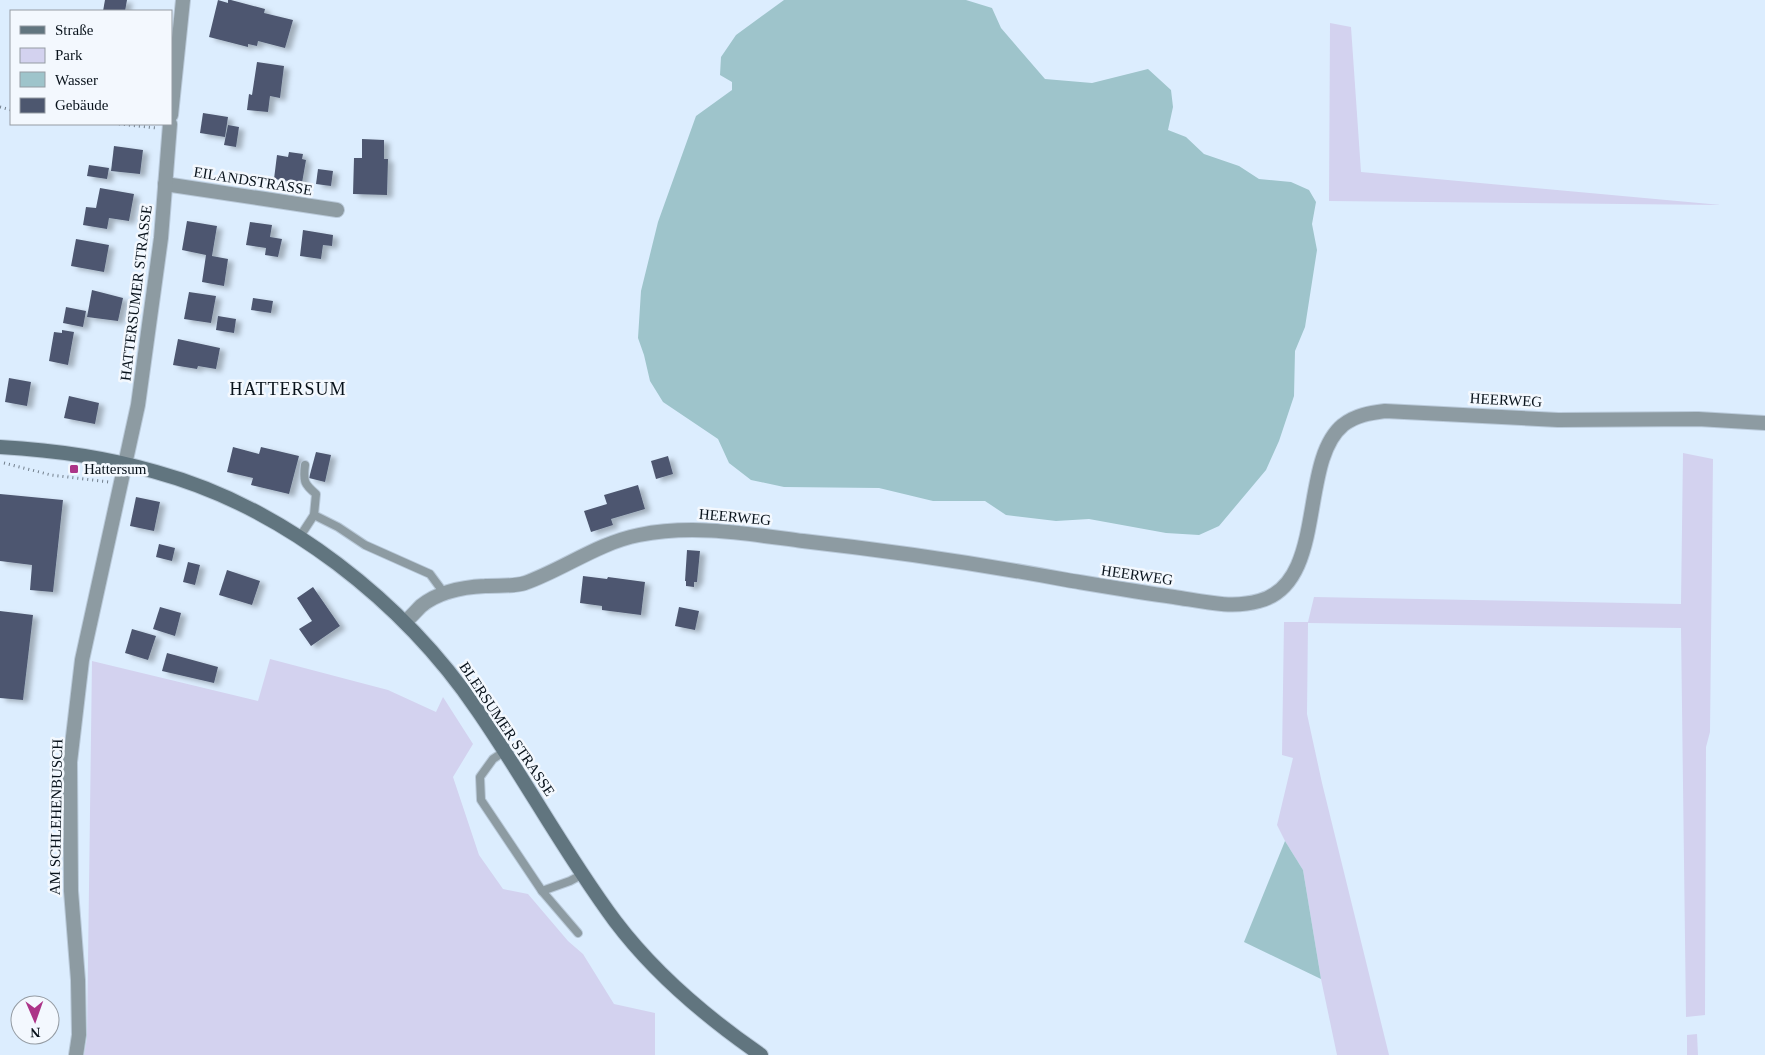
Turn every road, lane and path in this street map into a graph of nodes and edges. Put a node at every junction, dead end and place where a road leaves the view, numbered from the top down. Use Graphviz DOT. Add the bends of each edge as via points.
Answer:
graph roads {
  1 [pos="183,0"];
  2 [pos="172,105"];
  3 [pos="137,125"];
  4 [pos="170,127"];
  5 [pos="165,184"];
  6 [pos="337,210"];
  7 [pos="1765,422"];
  8 [pos="0,447"];
  9 [pos="0,462"];
  10 [pos="125,464"];
  11 [pos="306,465"];
  12 [pos="120,483"];
  13 [pos="314,515"];
  14 [pos="300,538"];
  15 [pos="444,593"];
  16 [pos="405,622"];
  17 [pos="505,750"];
  18 [pos="583,874"];
  19 [pos="542,891"];
  20 [pos="578,933"];
  21 [pos="76,1055"];
  22 [pos="761,1055"];
  1 -- 2 [label="street"];
  3 -- 4 [label="path"];
  4 -- 5 [label="street, HATTERSUMER STRASSE"];
  5 -- 6 [label="street, EILANDSTRASSE"];
  5 -- 10 [label="street, HATTERSUMER STRASSE" via="156,286 138,405"];
  7 -- 15 [label="street, HEERWEG" via="1558,420 1385,411 1358,415 1342,426 1328,443 1305,545 1294,573 1279,590 1260,601 1228,604 993,566 717,530 675,530 638,535 593,550 546,575 519,585 482,586"];
  8 -- 10 [label="main road, BLERSUMER STRASSE" via="76,454"];
  9 -- 12 [label="path" via="51,475"];
  10 -- 12 [label="street, AM SCHLEHENBUSCH"];
  10 -- 14 [label="main road, BLERSUMER STRASSE" via="159,472 224,497"];
  11 -- 13 [label="lane" via="305,484 316,494"];
  12 -- 21 [label="street, AM SCHLEHENBUSCH" via="82,660 70,762 71,891 78,980"];
  13 -- 14 [label="lane"];
  13 -- 15 [label="lane" via="366,545 430,574"];
  14 -- 16 [label="main road, BLERSUMER STRASSE" via="344,569"];
  15 -- 16 [label="street, HEERWEG" via="423,604"];
  16 -- 17 [label="main road, BLERSUMER STRASSE" via="453,676"];
  17 -- 18 [label="main road, BLERSUMER STRASSE"];
  17 -- 19 [label="lane" via="493,759 480,777 481,800"];
  18 -- 19 [label="lane"];
  18 -- 22 [label="main road, BLERSUMER STRASSE" via="615,921 658,971 724,1030"];
  19 -- 20 [label="lane"];
}
